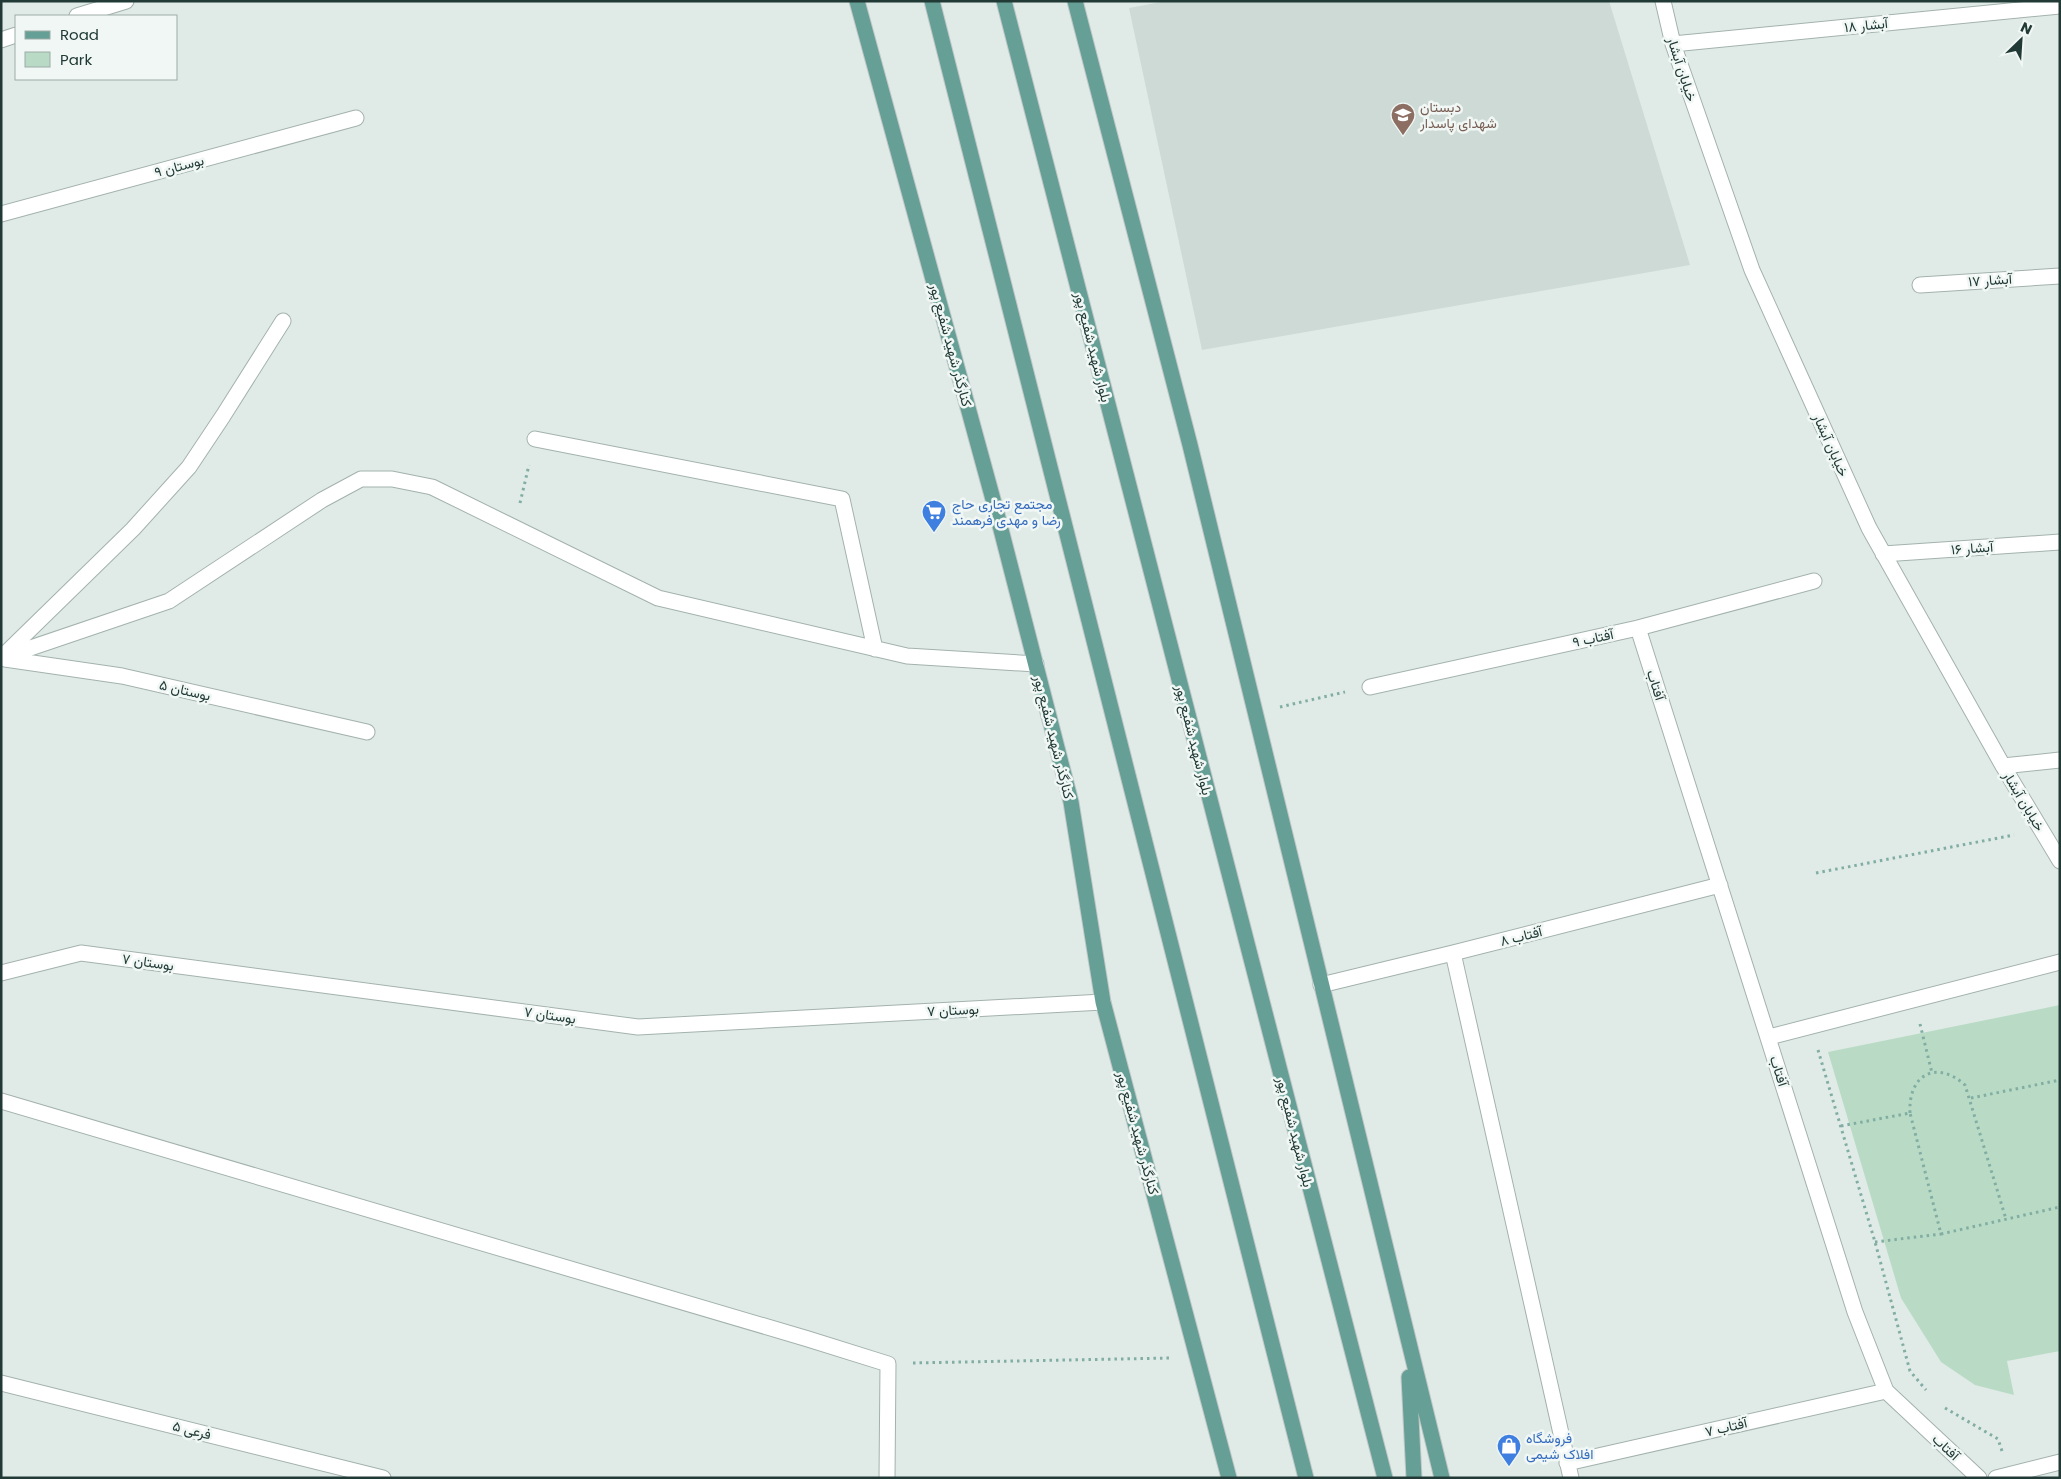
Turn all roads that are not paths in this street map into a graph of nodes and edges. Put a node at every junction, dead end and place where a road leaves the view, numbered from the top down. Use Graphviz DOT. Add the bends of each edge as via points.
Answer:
graph roads {
  1 [pos="126,1"];
  2 [pos="857,1"];
  3 [pos="932,1"];
  4 [pos="1004,1"];
  5 [pos="1076,1"];
  6 [pos="1663,1"];
  7 [pos="2060,6"];
  8 [pos="80,15"];
  9 [pos="15,35"];
  10 [pos="1,40"];
  11 [pos="1673,44"];
  12 [pos="356,118"];
  13 [pos="1,214"];
  14 [pos="2060,276"];
  15 [pos="1920,285"];
  16 [pos="282,321"];
  17 [pos="535,440"];
  18 [pos="2060,542"];
  19 [pos="1884,554"];
  20 [pos="1814,581"];
  21 [pos="1638,628"];
  22 [pos="875,649"];
  23 [pos="1,658"];
  24 [pos="1036,664"];
  25 [pos="1370,687"];
  26 [pos="368,732"];
  27 [pos="2060,760"];
  28 [pos="2003,766"];
  29 [pos="2060,861"];
  30 [pos="1720,885"];
  31 [pos="1453,953"];
  32 [pos="2060,962"];
  33 [pos="1,973"];
  34 [pos="1321,985"];
  35 [pos="1103,1002"];
  36 [pos="1769,1037"];
  37 [pos="1,1101"];
  38 [pos="1408,1340"];
  39 [pos="1,1384"];
  40 [pos="1886,1391"];
  41 [pos="1221,1448"];
  42 [pos="2060,1462"];
  43 [pos="1567,1463"];
  44 [pos="2004,1476"];
  45 [pos="383,1478"];
  46 [pos="886,1478"];
  47 [pos="1229,1478"];
  48 [pos="1237,1478"];
  49 [pos="1306,1478"];
  50 [pos="1385,1478"];
  51 [pos="1414,1478"];
  52 [pos="1442,1478"];
  53 [pos="1572,1478"];
  54 [pos="1979,1478"];
  1 -- 8 [label="street"];
  2 -- 24 [label="main road, کنارگذر شهید شفیع پور"];
  3 -- 49 [label="main road"];
  4 -- 50 [label="main road, بلوار شهید شفیع پور"];
  5 -- 34 [label="main road" via="1190,445"];
  6 -- 11 [label="street, خیابان آبشار"];
  7 -- 11 [label="street, آبشار ۱۸"];
  9 -- 10 [label="street"];
  11 -- 19 [label="street, خیابان آبشار" via="1752,270"];
  12 -- 13 [label="street, بوستان ۹"];
  14 -- 15 [label="street, آبشار ۱۷"];
  16 -- 23 [label="street" via="189,467 133,528"];
  17 -- 22 [label="street" via="842,499"];
  18 -- 19 [label="street, آبشار ۱۶"];
  19 -- 28 [label="street, خیابان آبشار"];
  20 -- 21 [label="street, آفتاب ۹"];
  21 -- 25 [label="street, آفتاب ۹"];
  21 -- 30 [label="street, آفتاب"];
  22 -- 23 [label="street" via="658,598 432,487 392,479 361,479 322,500 169,602"];
  22 -- 24 [label="street" via="907,656"];
  23 -- 26 [label="street, بوستان ۵" via="122,676"];
  24 -- 35 [label="main road, کنارگذر شهید شفیع پور" via="1071,802"];
  27 -- 28 [label="street"];
  28 -- 29 [label="street, خیابان آبشار"];
  30 -- 31 [label="street, آفتاب ۸"];
  30 -- 36 [label="street, آفتاب"];
  31 -- 34 [label="street, آفتاب ۸"];
  31 -- 43 [label="street"];
  32 -- 36 [label="street"];
  33 -- 35 [label="street, بوستان ۷" via="80,953 638,1027"];
  34 -- 38 [label="main road"];
  35 -- 41 [label="main road, کنارگذر شهید شفیع پور"];
  36 -- 40 [label="street, آفتاب" via="1855,1312"];
  37 -- 46 [label="street" via="888,1364"];
  38 -- 51 [label="main road"];
  38 -- 52 [label="main road"];
  39 -- 45 [label="street, فرعی ۵"];
  40 -- 43 [label="street, آفتاب ۷"];
  40 -- 54 [label="street, آفتاب"];
  41 -- 47 [label="main road, کنارگذر شهید شفیع پور"];
  41 -- 48 [label="main road"];
  42 -- 44 [label="street"];
  43 -- 53 [label="street"];
}
